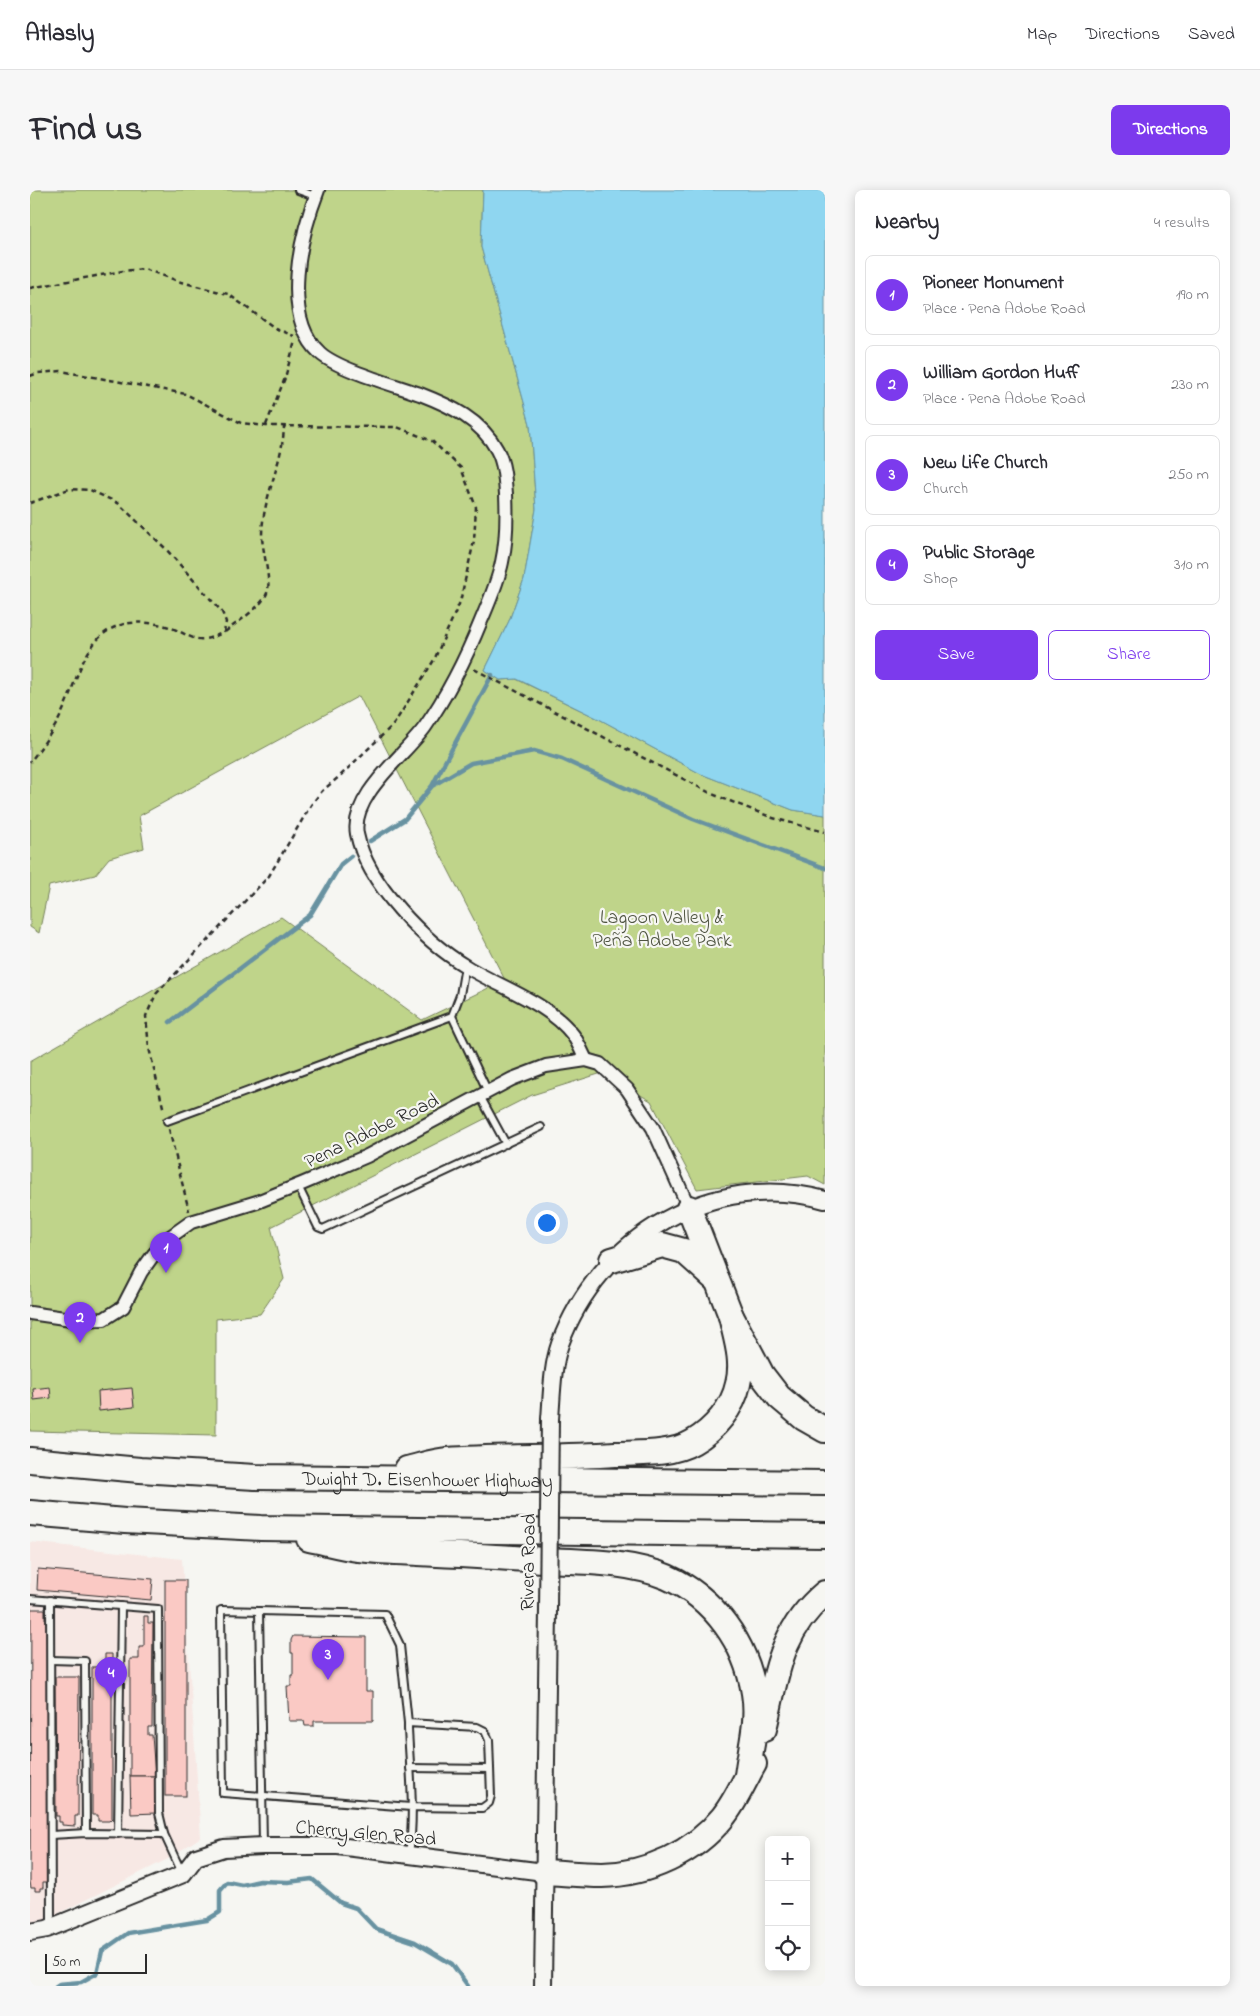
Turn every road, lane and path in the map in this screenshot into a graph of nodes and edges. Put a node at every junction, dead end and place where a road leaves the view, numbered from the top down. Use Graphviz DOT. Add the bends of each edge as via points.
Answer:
graph roads {
  1 [pos="298,190"];
  2 [pos="316,193"];
  3 [pos="30,288"];
  4 [pos="301,334"];
  5 [pos="30,376"];
  6 [pos="266,426"];
  7 [pos="284,426"];
  8 [pos="30,503"];
  9 [pos="224,632"];
  10 [pos="482,674"];
  11 [pos="30,762"];
  12 [pos="825,832"];
  13 [pos="465,966"];
  14 [pos="452,1016"];
  15 [pos="586,1060"];
  16 [pos="484,1094"];
  17 [pos="167,1121"];
  18 [pos="541,1127"];
  19 [pos="506,1144"];
  20 [pos="298,1186"];
  21 [pos="825,1200"];
  22 [pos="689,1208"];
  23 [pos="191,1222"];
  24 [pos="612,1260"];
  25 [pos="717,1280"];
  26 [pos="30,1313"];
  27 [pos="732,1316"];
  28 [pos="825,1430"];
  29 [pos="30,1460"];
  30 [pos="360,1478"];
  31 [pos="825,1483"];
  32 [pos="30,1513"];
  33 [pos="261,1528"];
  34 [pos="825,1535"];
  35 [pos="825,1593"];
  36 [pos="30,1599"];
  37 [pos="50,1600"];
  38 [pos="121,1606"];
  39 [pos="259,1611"];
  40 [pos="51,1660"];
  41 [pos="408,1723"];
  42 [pos="410,1768"];
  43 [pos="490,1769"];
  44 [pos="747,1776"];
  45 [pos="263,1796"];
  46 [pos="412,1807"];
  47 [pos="86,1833"];
  48 [pos="118,1834"];
  49 [pos="164,1834"];
  50 [pos="51,1835"];
  51 [pos="263,1846"];
  52 [pos="409,1855"];
  53 [pos="544,1872"];
  54 [pos="183,1874"];
  55 [pos="51,1927"];
  56 [pos="30,1932"];
  57 [pos="543,1986"];
  1 -- 2 [label="lane"];
  2 -- 4 [label="street" via="296,286 302,319"];
  3 -- 4 [label="path" via="144,269 228,294 275,328"];
  4 -- 6 [label="path"];
  4 -- 13 [label="street" via="340,365 439,401 466,415 486,432 498,452 505,478 507,525 502,562 464,663 424,728 371,789 360,807 356,831 367,865 381,887 430,938"];
  5 -- 6 [label="path" via="61,371 186,394 241,423"];
  6 -- 7 [label="path"];
  7 -- 9 [label="path" via="282,449 264,516 262,536 269,590 264,600"];
  7 -- 17 [label="path" via="397,428 432,441 461,468 476,507 474,541 460,602 434,660 394,724 322,791 269,876 156,994 146,1016 149,1048"];
  8 -- 9 [label="path" via="69,489 90,490 118,503 165,548 222,612 226,622"];
  9 -- 11 [label="path" via="209,640 192,639 169,626 142,622 120,625 106,632 93,643 58,722"];
  10 -- 12 [label="path" via="712,794 773,818"];
  13 -- 14 [label="lane"];
  13 -- 15 [label="street" via="546,1010 572,1035"];
  14 -- 16 [label="lane"];
  14 -- 17 [label="lane"];
  15 -- 16 [label="street, Pena Adobe Road" via="546,1066"];
  15 -- 22 [label="street" via="600,1064 627,1089 653,1128"];
  16 -- 19 [label="lane"];
  16 -- 20 [label="street, Pena Adobe Road" via="366,1156"];
  17 -- 23 [label="path"];
  18 -- 19 [label="lane"];
  19 -- 20 [label="lane" via="322,1229"];
  20 -- 23 [label="street, Pena Adobe Road"];
  21 -- 22 [label="street, Rivera Road" via="763,1193 721,1198"];
  22 -- 24 [label="street, Rivera Road" via="656,1225"];
  22 -- 25 [label="highway"];
  23 -- 26 [label="street, Pena Adobe Road" via="154,1254 123,1307 104,1319 78,1320"];
  24 -- 25 [label="highway" via="662,1245 684,1251"];
  24 -- 53 [label="street, Rivera Road, bridge" via="581,1301 560,1344 553,1371"];
  25 -- 27 [label="highway"];
  27 -- 28 [label="highway" via="762,1375 779,1397"];
  27 -- 30 [label="highway" via="741,1359 738,1384 729,1407 715,1426 692,1443 673,1450 641,1453 446,1460"];
  29 -- 30 [label="highway, Dwight D. Eisenhower Highway" via="198,1473"];
  30 -- 31 [label="highway, Dwight D. Eisenhower Highway"];
  32 -- 33 [label="highway"];
  33 -- 34 [label="highway"];
  33 -- 44 [label="highway" via="358,1550 585,1562 648,1571 685,1587 711,1608 733,1635 743,1654 756,1717"];
  35 -- 44 [label="highway" via="808,1607 785,1645 756,1762"];
  36 -- 37 [label="lane"];
  37 -- 38 [label="lane"];
  37 -- 40 [label="lane"];
  38 -- 48 [label="lane"];
  38 -- 49 [label="lane" via="158,1609 158,1788"];
  39 -- 41 [label="lane" via="385,1614 400,1646"];
  39 -- 45 [label="lane"];
  39 -- 45 [label="lane" via="221,1610 222,1793"];
  40 -- 47 [label="lane" via="85,1661"];
  40 -- 50 [label="lane"];
  41 -- 42 [label="lane"];
  41 -- 43 [label="lane" via="477,1727 485,1731 489,1740"];
  42 -- 43 [label="lane"];
  42 -- 46 [label="lane"];
  43 -- 46 [label="lane" via="491,1796 489,1804 482,1808"];
  44 -- 53 [label="highway" via="736,1800 707,1834 663,1862 624,1873"];
  45 -- 46 [label="lane"];
  45 -- 51 [label="lane"];
  46 -- 52 [label="lane"];
  47 -- 48 [label="lane"];
  47 -- 50 [label="lane"];
  48 -- 49 [label="lane"];
  49 -- 54 [label="lane"];
  50 -- 55 [label="lane"];
  51 -- 52 [label="street, Cherry Glen Road" via="338,1846"];
  51 -- 54 [label="street, Cherry Glen Road" via="224,1848 196,1857"];
  52 -- 53 [label="street, Cherry Glen Road"];
  53 -- 57 [label="street"];
  54 -- 55 [label="street, Cherry Glen Road"];
  55 -- 56 [label="street, Cherry Glen Road"];
}
